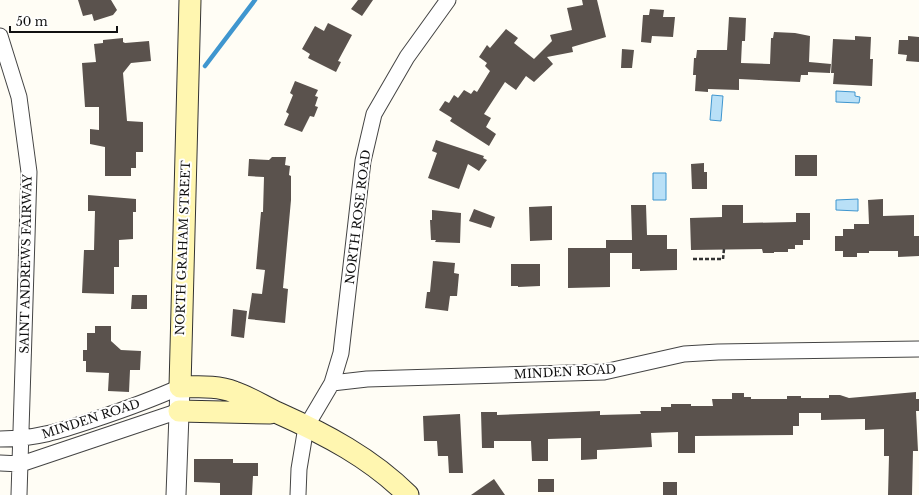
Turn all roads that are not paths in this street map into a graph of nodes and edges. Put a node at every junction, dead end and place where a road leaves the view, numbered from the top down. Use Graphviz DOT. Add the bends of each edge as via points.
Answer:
graph roads {
  1 [pos="190,0"];
  2 [pos="448,0"];
  3 [pos="0,36"];
  4 [pos="919,349"];
  5 [pos="332,383"];
  6 [pos="180,387"];
  7 [pos="179,411"];
  8 [pos="278,413"];
  9 [pos="306,427"];
  10 [pos="0,439"];
  11 [pos="22,439"];
  12 [pos="0,463"];
  13 [pos="20,464"];
  14 [pos="20,495"];
  15 [pos="176,495"];
  16 [pos="298,495"];
  17 [pos="408,495"];
  1 -- 6 [label="main road, NORTH GRAHAM STREET"];
  2 -- 5 [label="street, NORTH ROSE ROAD" via="407,57 374,114 363,161 341,353"];
  3 -- 11 [label="street, SAINT ANDREWS FAIRWAY" via="19,97 29,172"];
  4 -- 5 [label="street, MINDEN ROAD" via="718,352 684,354 604,372 367,379"];
  5 -- 9 [label="street"];
  6 -- 7 [label="street, NORTH GRAHAM STREET"];
  6 -- 8 [label="main road" via="233,391"];
  6 -- 11 [label="street, MINDEN ROAD" via="143,404 44,436"];
  7 -- 8 [label="main road"];
  7 -- 13 [label="street, MINDEN ROAD"];
  7 -- 15 [label="street, NORTH GRAHAM STREET"];
  8 -- 9 [label="main road"];
  9 -- 16 [label="street" via="299,468"];
  9 -- 17 [label="main road" via="366,460"];
  10 -- 11 [label="street, MINDEN ROAD"];
  11 -- 13 [label="street, SAINT ANDREWS FAIRWAY"];
  12 -- 13 [label="street, MINDEN ROAD"];
  13 -- 14 [label="street, SAINT ANDREWS FAIRWAY"];
}
